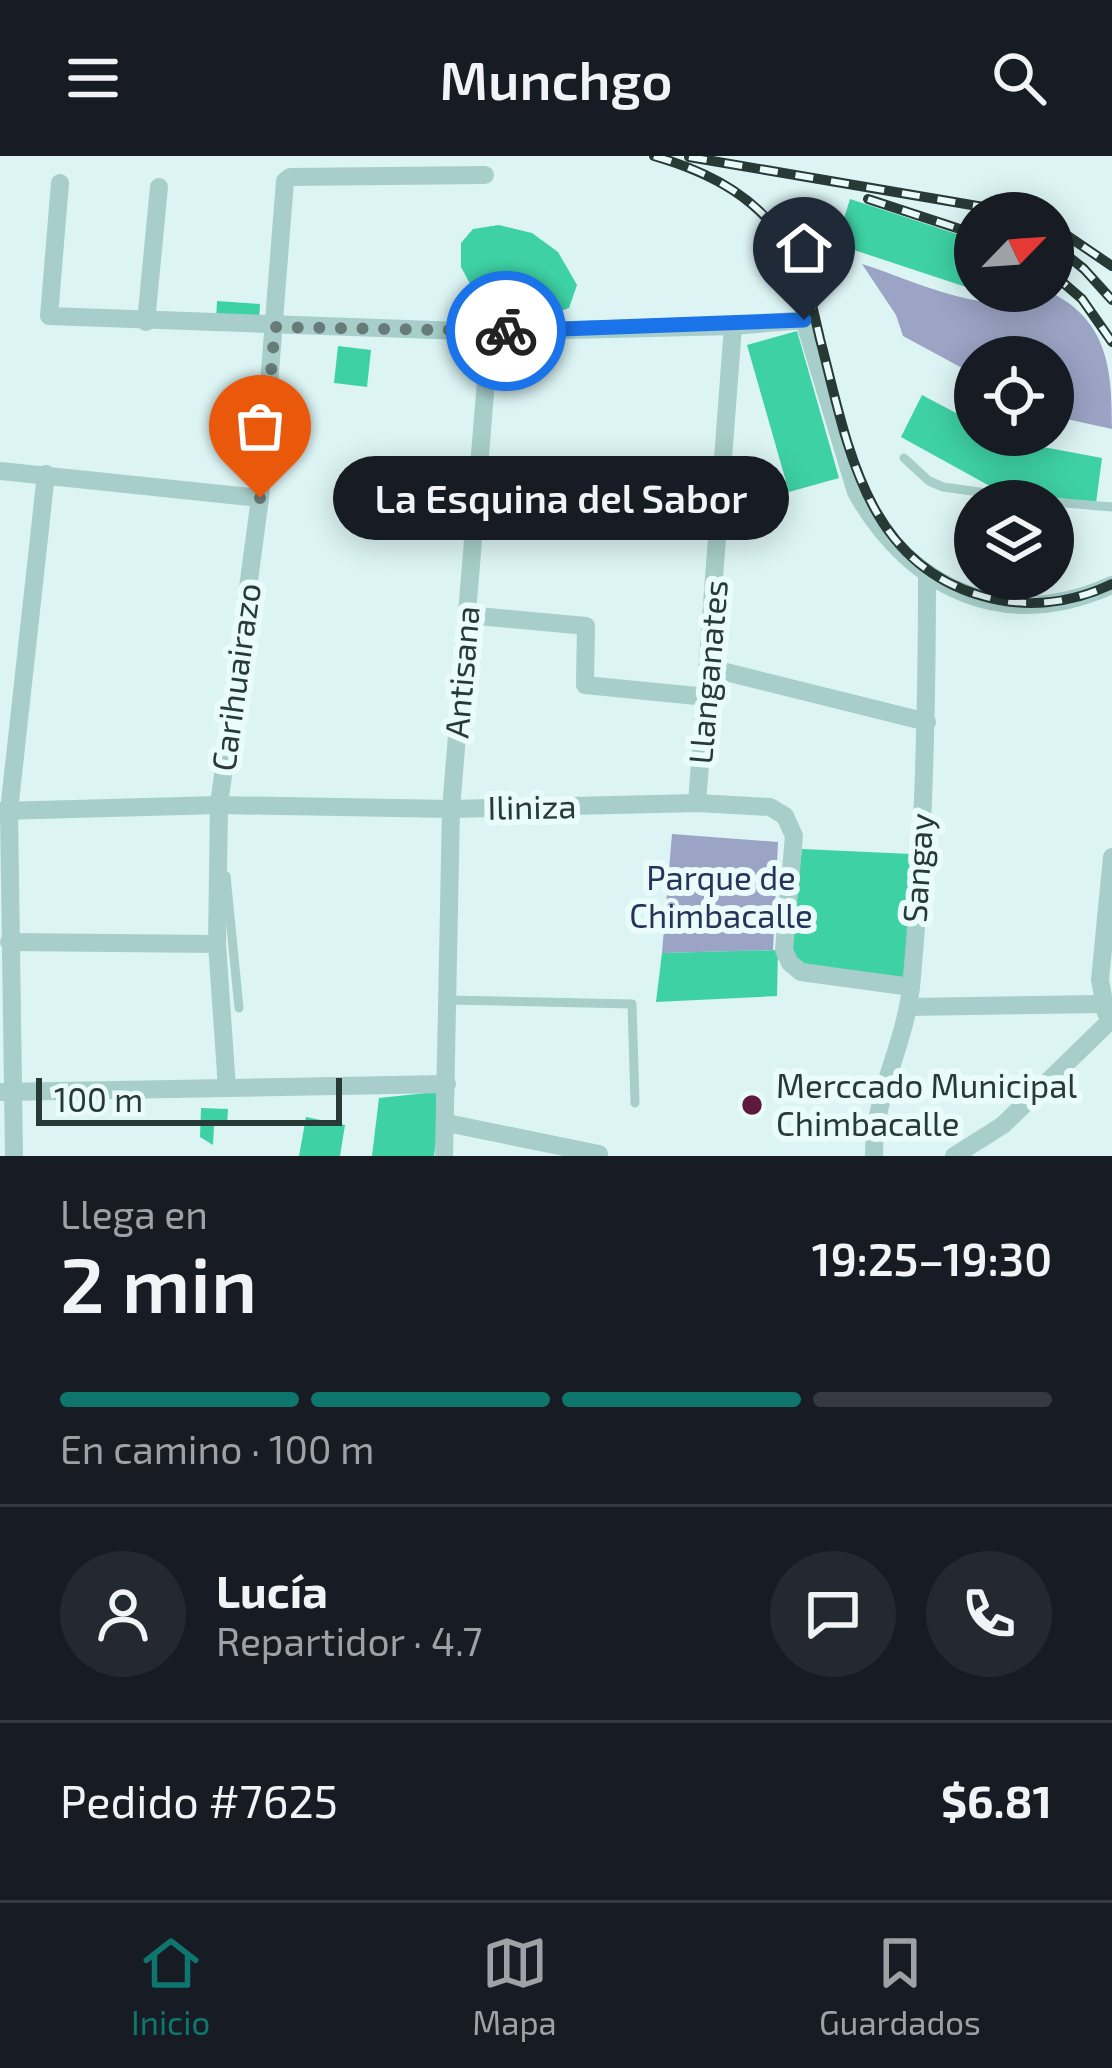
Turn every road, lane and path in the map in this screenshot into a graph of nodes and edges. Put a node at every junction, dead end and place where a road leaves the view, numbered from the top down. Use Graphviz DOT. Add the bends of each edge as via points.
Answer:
graph roads {
  1 [pos="485,175"];
  2 [pos="60,183"];
  3 [pos="159,187"];
  4 [pos="146,322"];
  5 [pos="733,326"];
  6 [pos="275,327"];
  7 [pos="490,332"];
  8 [pos="904,458"];
  9 [pos="0,471"];
  10 [pos="46,474"];
  11 [pos="954,488"];
  12 [pos="260,498"];
  13 [pos="1074,504"];
  14 [pos="1112,507"];
  15 [pos="927,574"];
  16 [pos="1112,585"];
  17 [pos="467,615"];
  18 [pos="710,668"];
  19 [pos="707,697"];
  20 [pos="927,722"];
  21 [pos="697,803"];
  22 [pos="219,805"];
  23 [pos="451,809"];
  24 [pos="4,811"];
  25 [pos="1112,857"];
  26 [pos="9,942"];
  27 [pos="217,944"];
  28 [pos="909,997"];
  29 [pos="448,1000"];
  30 [pos="239,1008"];
  31 [pos="1109,1018"];
  32 [pos="447,1084"];
  33 [pos="227,1088"];
  34 [pos="5,1092"];
  35 [pos="635,1103"];
  36 [pos="447,1123"];
  37 [pos="599,1154"];
  38 [pos="14,1156"];
  39 [pos="444,1156"];
  40 [pos="874,1156"];
  41 [pos="954,1156"];
  1 -- 6 [label="street, Carihuairazo" via="287,179"];
  2 -- 4 [label="street" via="49,316"];
  3 -- 4 [label="street"];
  4 -- 6 [label="street"];
  5 -- 7 [label="street"];
  5 -- 15 [label="street" via="800,318 808,324 856,492 887,540"];
  5 -- 18 [label="street, Llanganates"];
  6 -- 7 [label="street"];
  6 -- 12 [label="street, Carihuairazo"];
  7 -- 17 [label="street, Antisana"];
  8 -- 11 [label="lane" via="929,481"];
  9 -- 10 [label="street"];
  10 -- 12 [label="street"];
  10 -- 24 [label="street"];
  12 -- 22 [label="street, Carihuairazo"];
  13 -- 14 [label="lane"];
  15 -- 16 [label="street" via="970,594 1033,606"];
  15 -- 20 [label="street, Sangay"];
  17 -- 19 [label="street" via="586,626 585,685"];
  17 -- 23 [label="street, Antisana"];
  18 -- 19 [label="street, Llanganates"];
  18 -- 20 [label="street"];
  19 -- 21 [label="street, Llanganates"];
  20 -- 28 [label="street, Sangay"];
  21 -- 23 [label="street, Iliniza"];
  21 -- 28 [label="street, Iliniza" via="770,807 785,816 794,836 784,950 790,963"];
  22 -- 23 [label="street, Iliniza"];
  22 -- 24 [label="street, Iliniza"];
  22 -- 27 [label="street, Carihuairazo"];
  22 -- 30 [label="lane"];
  23 -- 29 [label="street, Antisana"];
  24 -- 26 [label="street"];
  25 -- 31 [label="street" via="1100,980"];
  26 -- 27 [label="street"];
  26 -- 34 [label="street"];
  27 -- 33 [label="street, Carihuairazo"];
  28 -- 31 [label="street, Iliniza"];
  28 -- 40 [label="street, Sangay" via="881,1095"];
  29 -- 32 [label="street, Antisana"];
  29 -- 35 [label="lane" via="632,1004"];
  31 -- 41 [label="street" via="1003,1124"];
  32 -- 33 [label="street"];
  32 -- 36 [label="street, Antisana"];
  33 -- 34 [label="street"];
  34 -- 38 [label="street"];
  36 -- 37 [label="street"];
  36 -- 39 [label="street, Antisana"];
}
